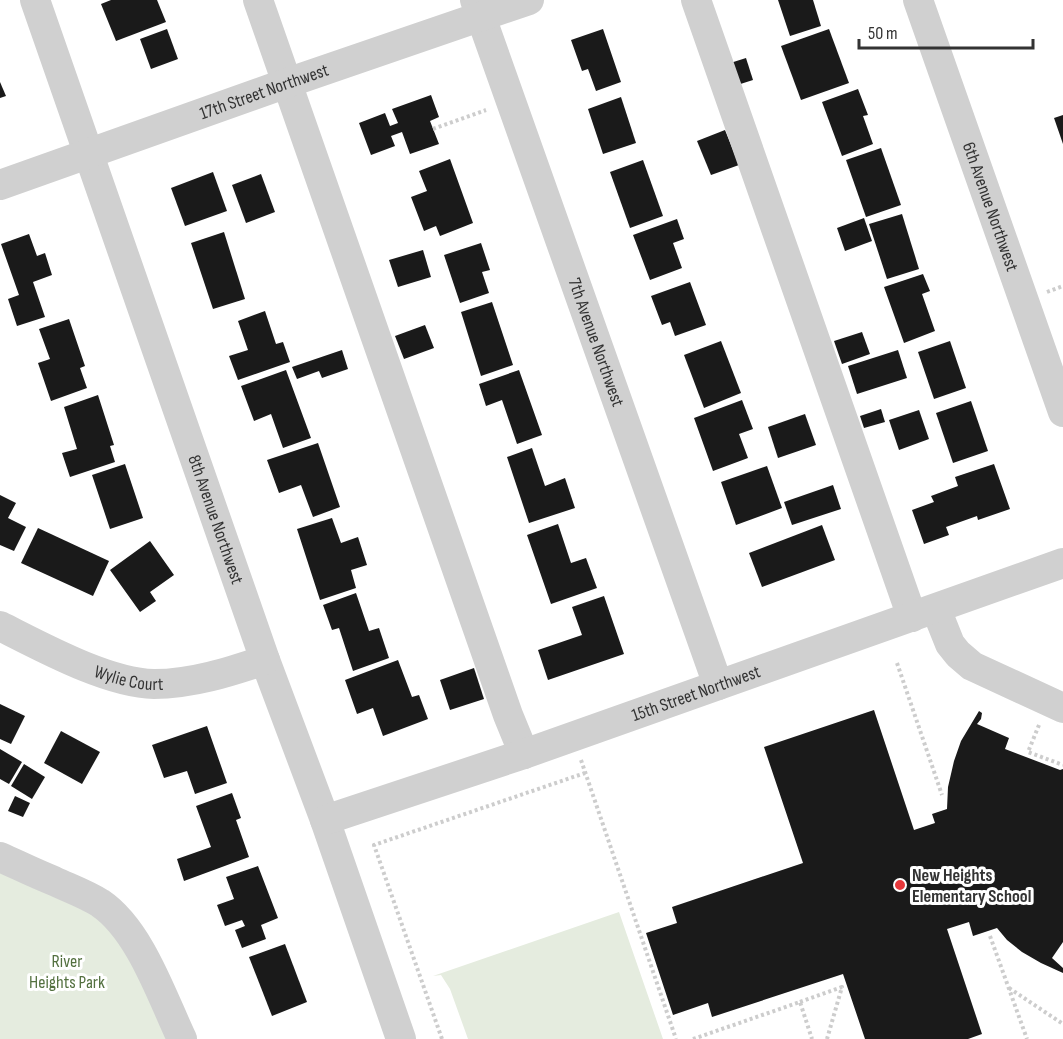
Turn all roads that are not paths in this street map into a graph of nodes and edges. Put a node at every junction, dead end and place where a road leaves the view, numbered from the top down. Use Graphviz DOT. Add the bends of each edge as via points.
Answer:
graph roads {
  1 [pos="35,0"];
  2 [pos="258,0"];
  3 [pos="529,0"];
  4 [pos="696,0"];
  5 [pos="918,0"];
  6 [pos="478,8"];
  7 [pos="287,83"];
  8 [pos="90,154"];
  9 [pos="0,185"];
  10 [pos="1063,412"];
  11 [pos="1063,562"];
  12 [pos="924,613"];
  13 [pos="0,626"];
  14 [pos="265,660"];
  15 [pos="718,685"];
  16 [pos="1052,715"];
  17 [pos="524,754"];
  18 [pos="325,819"];
  19 [pos="0,857"];
  20 [pos="393,1037"];
  21 [pos="182,1039"];
  1 -- 8 [label="street, 8th Avenue Northwest"];
  2 -- 7 [label="street"];
  3 -- 6 [label="street, 17th Street Northwest"];
  4 -- 12 [label="street"];
  5 -- 10 [label="street, 6th Avenue Northwest"];
  6 -- 7 [label="street, 17th Street Northwest"];
  6 -- 15 [label="street, 7th Avenue Northwest"];
  7 -- 8 [label="street, 17th Street Northwest"];
  7 -- 17 [label="street"];
  8 -- 9 [label="street, 17th Street Northwest"];
  8 -- 14 [label="street, 8th Avenue Northwest"];
  11 -- 12 [label="street, 15th Street Northwest"];
  12 -- 15 [label="street, 15th Street Northwest"];
  12 -- 16 [label="street" via="972,666"];
  13 -- 14 [label="street, Wylie Court" via="104,674 143,683 208,678"];
  14 -- 18 [label="street, 8th Avenue Northwest"];
  15 -- 17 [label="street, 15th Street Northwest"];
  17 -- 18 [label="street, 15th Street Northwest"];
  18 -- 20 [label="street, 8th Avenue Northwest"];
  19 -- 21 [label="street" via="100,903 116,917 147,963"];
}
